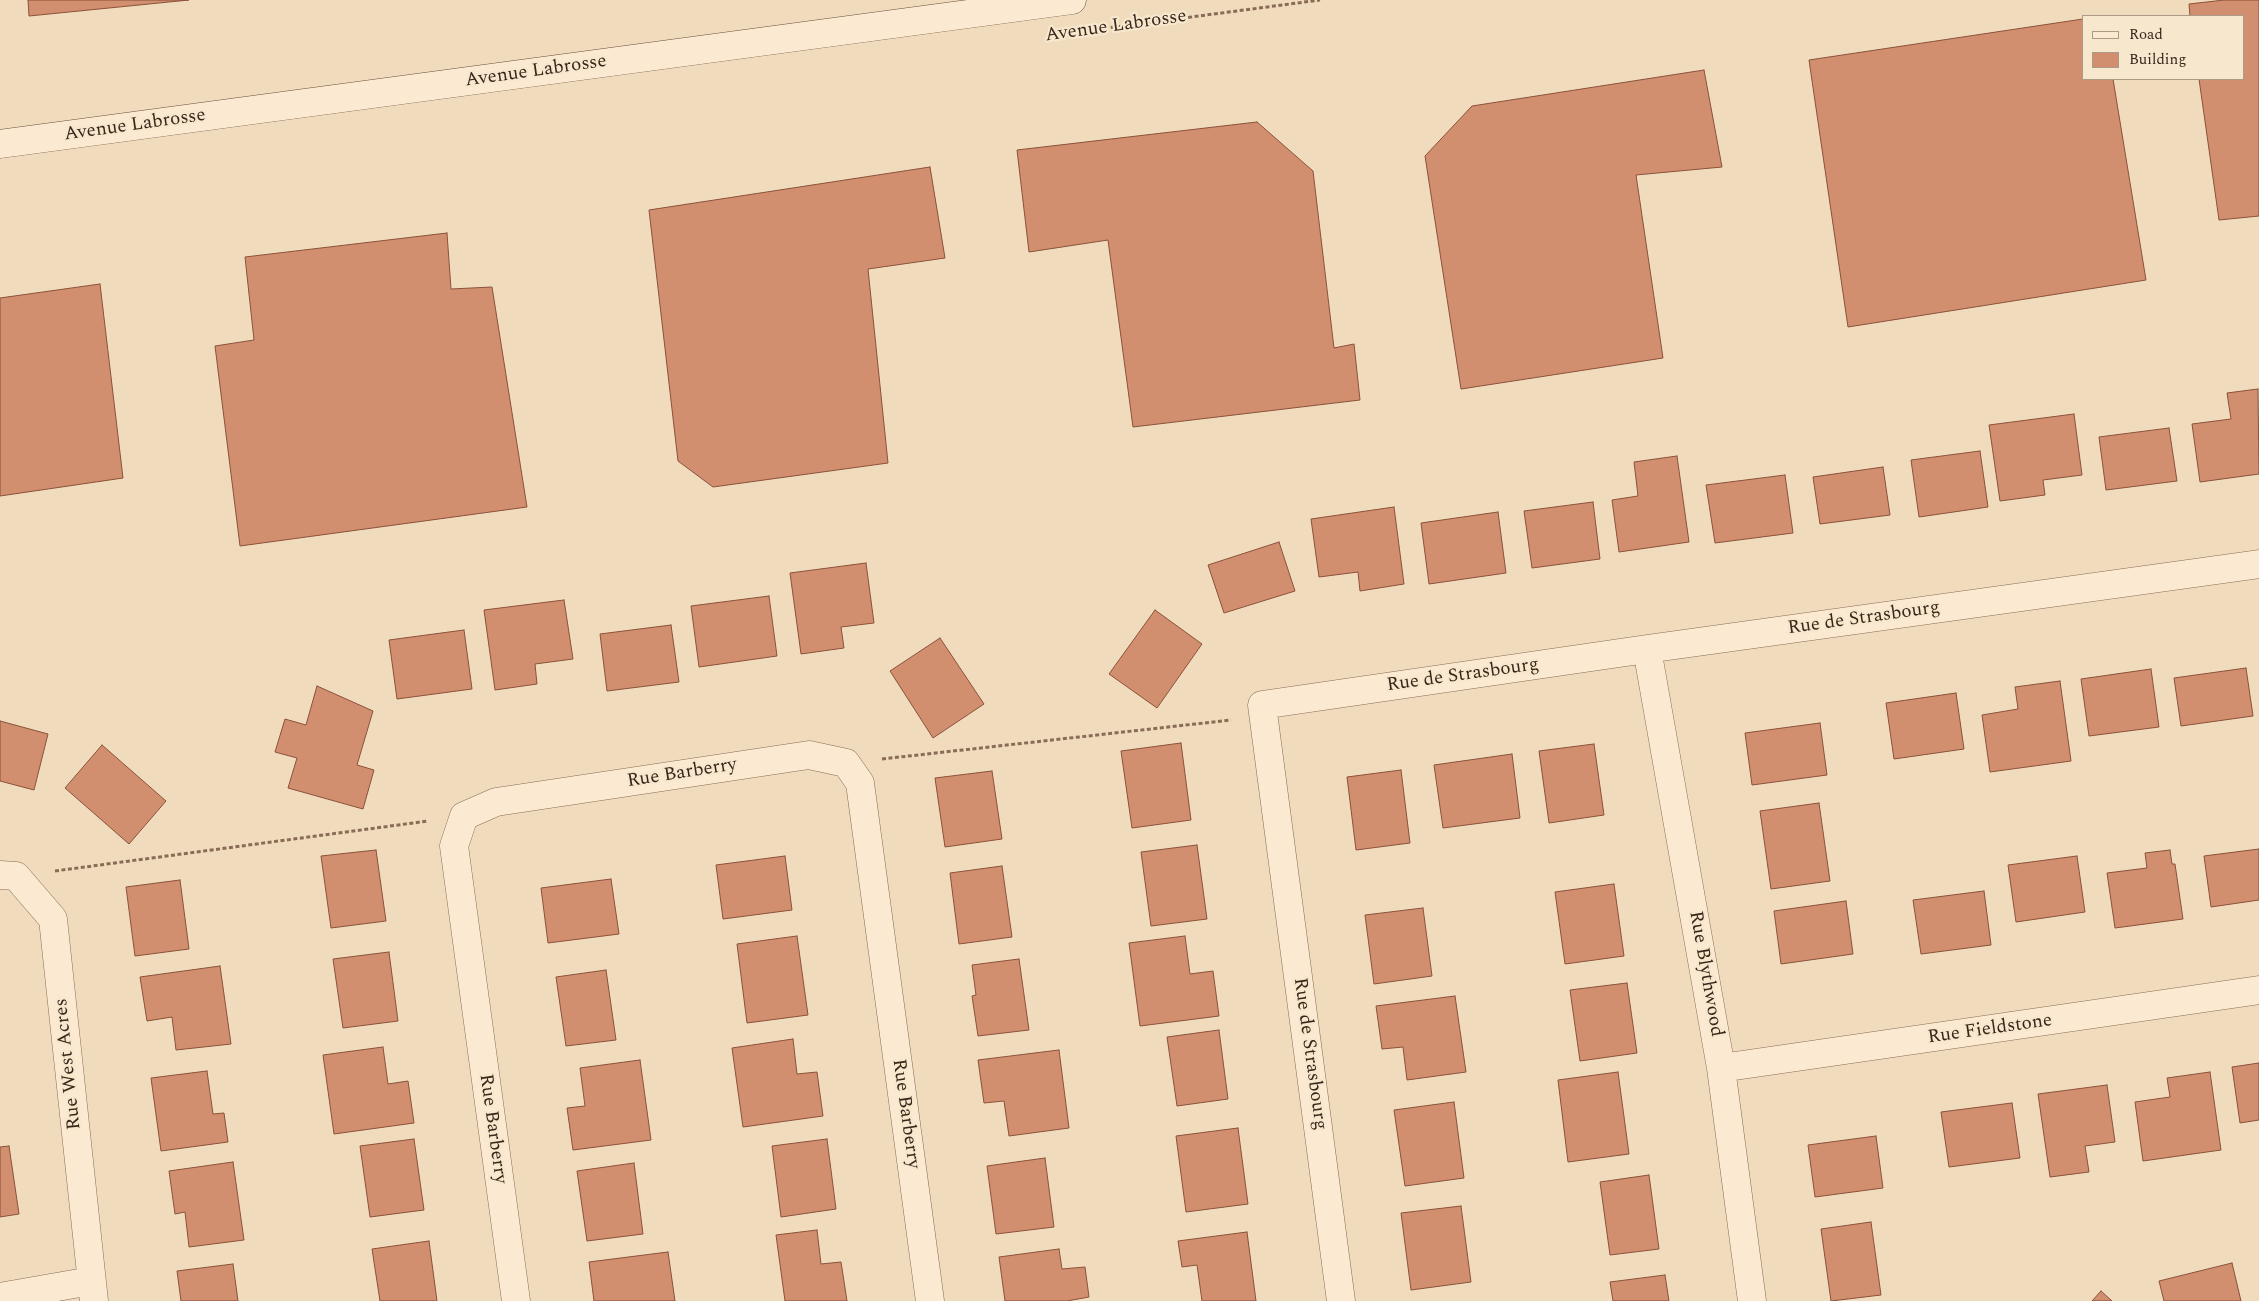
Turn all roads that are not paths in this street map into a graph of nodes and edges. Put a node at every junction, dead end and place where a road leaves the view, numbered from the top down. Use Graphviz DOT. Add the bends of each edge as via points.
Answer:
graph roads {
  1 [pos="1072,0"];
  2 [pos="0,144"];
  3 [pos="2259,564"];
  4 [pos="1647,649"];
  5 [pos="8,876"];
  6 [pos="2259,990"];
  7 [pos="1721,1068"];
  8 [pos="93,1291"];
  9 [pos="0,1297"];
  10 [pos="516,1301"];
  11 [pos="930,1301"];
  12 [pos="1341,1301"];
  13 [pos="1752,1301"];
  1 -- 2 [label="street, Avenue Labrosse"];
  3 -- 4 [label="street, Rue de Strasbourg"];
  4 -- 7 [label="street, Rue Blythwood"];
  4 -- 12 [label="street, Rue de Strasbourg" via="1262,705"];
  5 -- 8 [label="street, Rue West Acres" via="53,918"];
  6 -- 7 [label="street, Rue Fieldstone"];
  7 -- 13 [label="street, Rue Blythwood"];
  8 -- 9 [label="street, Rue West Acres"];
  10 -- 11 [label="street, Rue Barberry" via="454,846 464,816 496,802 808,754 846,763 860,783"];
}
